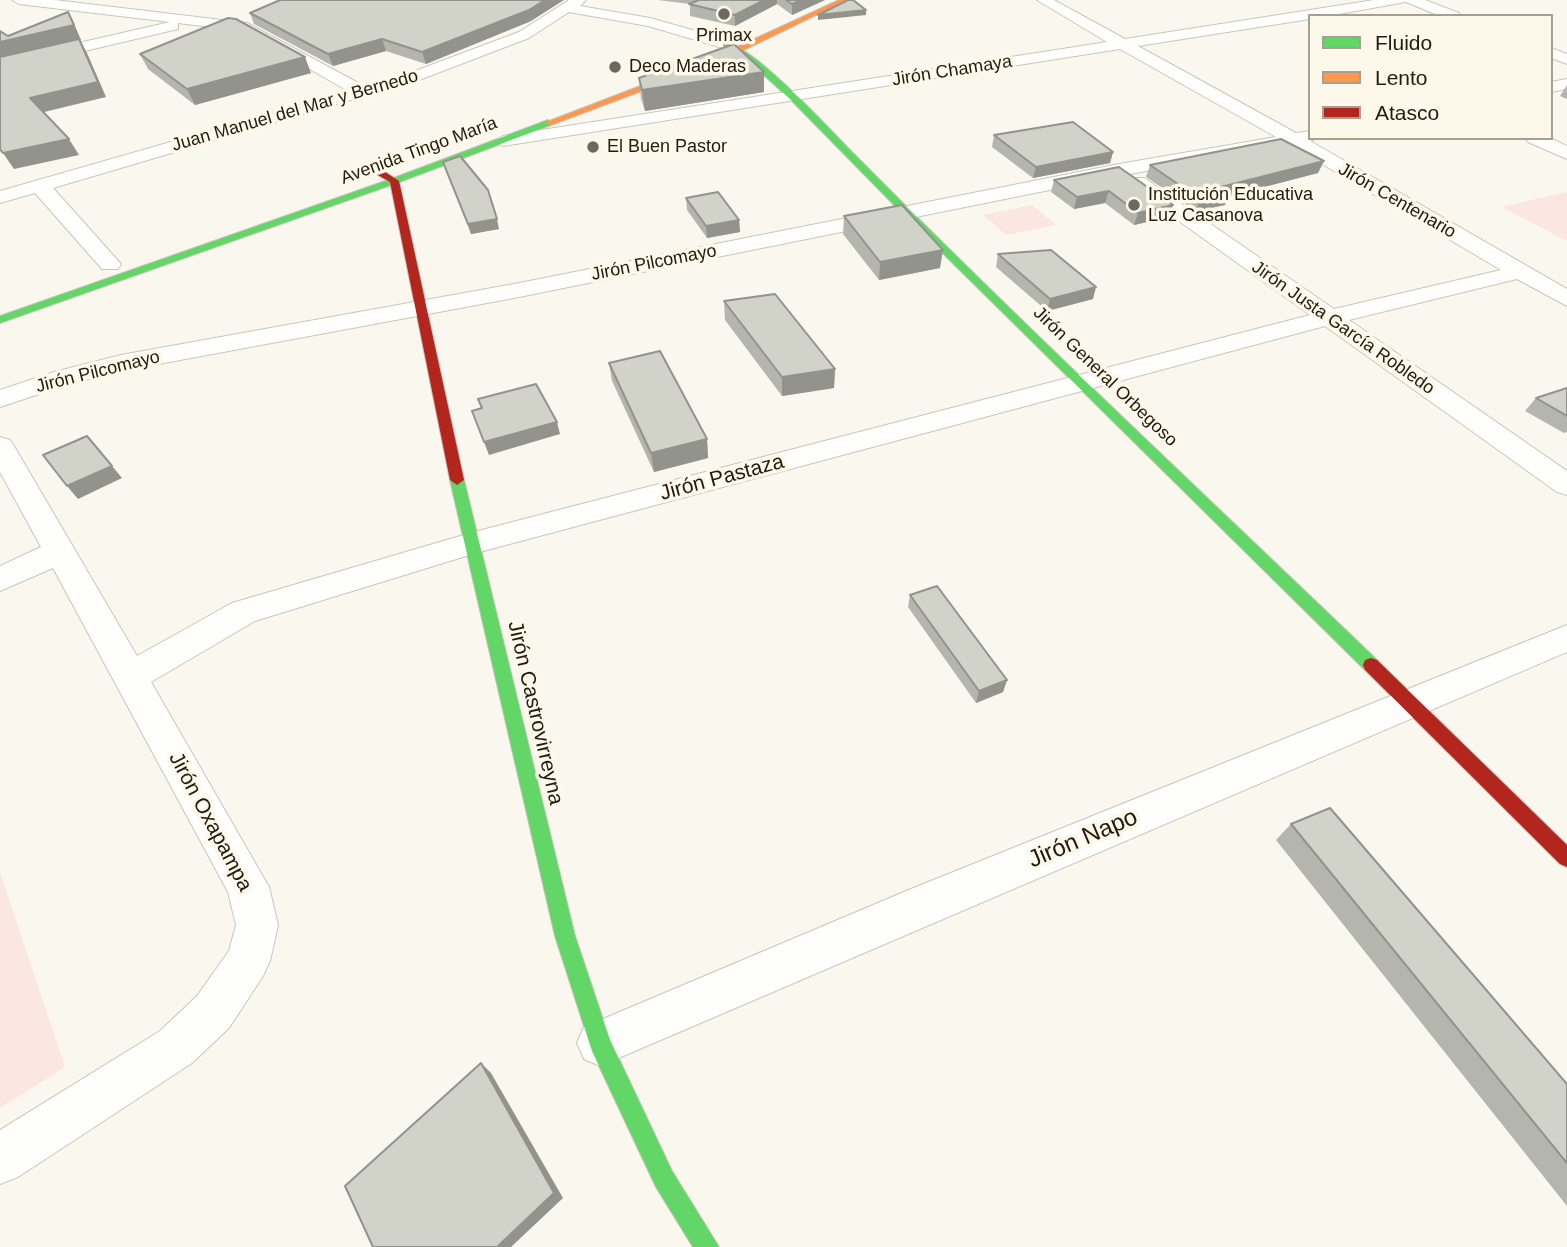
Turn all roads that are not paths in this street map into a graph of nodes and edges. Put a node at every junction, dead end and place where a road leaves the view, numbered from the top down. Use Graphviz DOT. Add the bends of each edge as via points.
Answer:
graph roads {
  1 [pos="19,0"];
  2 [pos="844,0"];
  3 [pos="1044,0"];
  4 [pos="1401,0"];
  5 [pos="1412,0"];
  6 [pos="574,4"];
  7 [pos="816,4"];
  8 [pos="1313,14"];
  9 [pos="1449,14"];
  10 [pos="1308,15"];
  11 [pos="196,21"];
  12 [pos="1123,44"];
  13 [pos="733,47"];
  14 [pos="0,66"];
  15 [pos="362,92"];
  16 [pos="793,97"];
  17 [pos="1301,137"];
  18 [pos="1539,140"];
  19 [pos="503,141"];
  20 [pos="1567,153"];
  21 [pos="1119,170"];
  22 [pos="379,172"];
  23 [pos="394,181"];
  24 [pos="40,186"];
  25 [pos="0,197"];
  26 [pos="906,212"];
  27 [pos="110,264"];
  28 [pos="1519,272"];
  29 [pos="74,277"];
  30 [pos="1567,299"];
  31 [pos="422,308"];
  32 [pos="1328,318"];
  33 [pos="0,320"];
  34 [pos="1084,383"];
  35 [pos="0,399"];
  36 [pos="0,446"];
  37 [pos="1567,485"];
  38 [pos="474,543"];
  39 [pos="60,552"];
  40 [pos="0,579"];
  41 [pos="1567,638"];
  42 [pos="130,677"];
  43 [pos="1411,702"];
  44 [pos="1567,858"];
  45 [pos="600,1043"];
  46 [pos="0,1159"];
  47 [pos="707,1247"];
  1 -- 11 [label="street"];
  2 -- 7 [label="street, Avenida Tingo María"];
  3 -- 12 [label="street, Jirón Centenario"];
  4 -- 8 [label="street, Jirón Chamaya"];
  5 -- 9 [label="street"];
  6 -- 13 [label="street, Jirón General Orbegoso"];
  6 -- 15 [label="street, Juan Manuel del Mar y Bernedo" via="500,45"];
  7 -- 13 [label="street, Avenida Tingo María"];
  10 -- 12 [label="street, Jirón Chamaya"];
  11 -- 14 [label="street"];
  11 -- 15 [label="street" via="253,30"];
  12 -- 16 [label="street, Jirón Chamaya"];
  12 -- 17 [label="street, Jirón Centenario"];
  13 -- 16 [label="street, Jirón General Orbegoso"];
  13 -- 19 [label="street, Avenida Tingo María"];
  13 -- 22 [label="street, Avenida Tingo María"];
  15 -- 24 [label="street, Juan Manuel del Mar y Bernedo"];
  16 -- 19 [label="street, Jirón Chamaya"];
  16 -- 26 [label="street, Jirón General Orbegoso"];
  17 -- 21 [label="street, Jirón Pilcomayo"];
  17 -- 28 [label="street, Jirón Centenario"];
  18 -- 20 [label="street"];
  19 -- 23 [label="street, Avenida Tingo María"];
  21 -- 26 [label="street, Jirón Pilcomayo"];
  21 -- 32 [label="street, Jirón Justa García Robledo"];
  22 -- 23 [label="street"];
  22 -- 27 [label="street, Avenida Tingo María"];
  23 -- 31 [label="street, Jirón Castrovirreyna"];
  23 -- 33 [label="street, Avenida Tingo María"];
  24 -- 25 [label="street, Juan Manuel del Mar y Bernedo"];
  24 -- 27 [label="street"];
  26 -- 31 [label="street, Jirón Pilcomayo"];
  26 -- 34 [label="street, Jirón General Orbegoso"];
  27 -- 29 [label="street, Avenida Tingo María"];
  28 -- 30 [label="street, Jirón Centenario"];
  28 -- 32 [label="street, Jirón Pastaza"];
  31 -- 35 [label="street, Jirón Pilcomayo" via="121,363"];
  31 -- 38 [label="street, Jirón Castrovirreyna"];
  32 -- 34 [label="street, Jirón Pastaza"];
  32 -- 37 [label="street, Jirón Justa García Robledo"];
  34 -- 38 [label="street, Jirón Pastaza"];
  34 -- 43 [label="street, Jirón General Orbegoso"];
  36 -- 39 [label="street, Jirón Oxapampa"];
  38 -- 42 [label="street, Jirón Pastaza" via="244,612"];
  38 -- 45 [label="street, Jirón Castrovirreyna" via="565,936"];
  39 -- 40 [label="street"];
  39 -- 42 [label="street, Jirón Oxapampa"];
  41 -- 43 [label="street, Jirón Napo"];
  42 -- 46 [label="street, Jirón Oxapampa" via="248,887 257,925 248,961 213,1012 176,1047"];
  43 -- 44 [label="street, Jirón General Orbegoso"];
  43 -- 45 [label="street, Jirón Napo"];
  45 -- 47 [label="street, Jirón Castrovirreyna" via="664,1179"];
}
